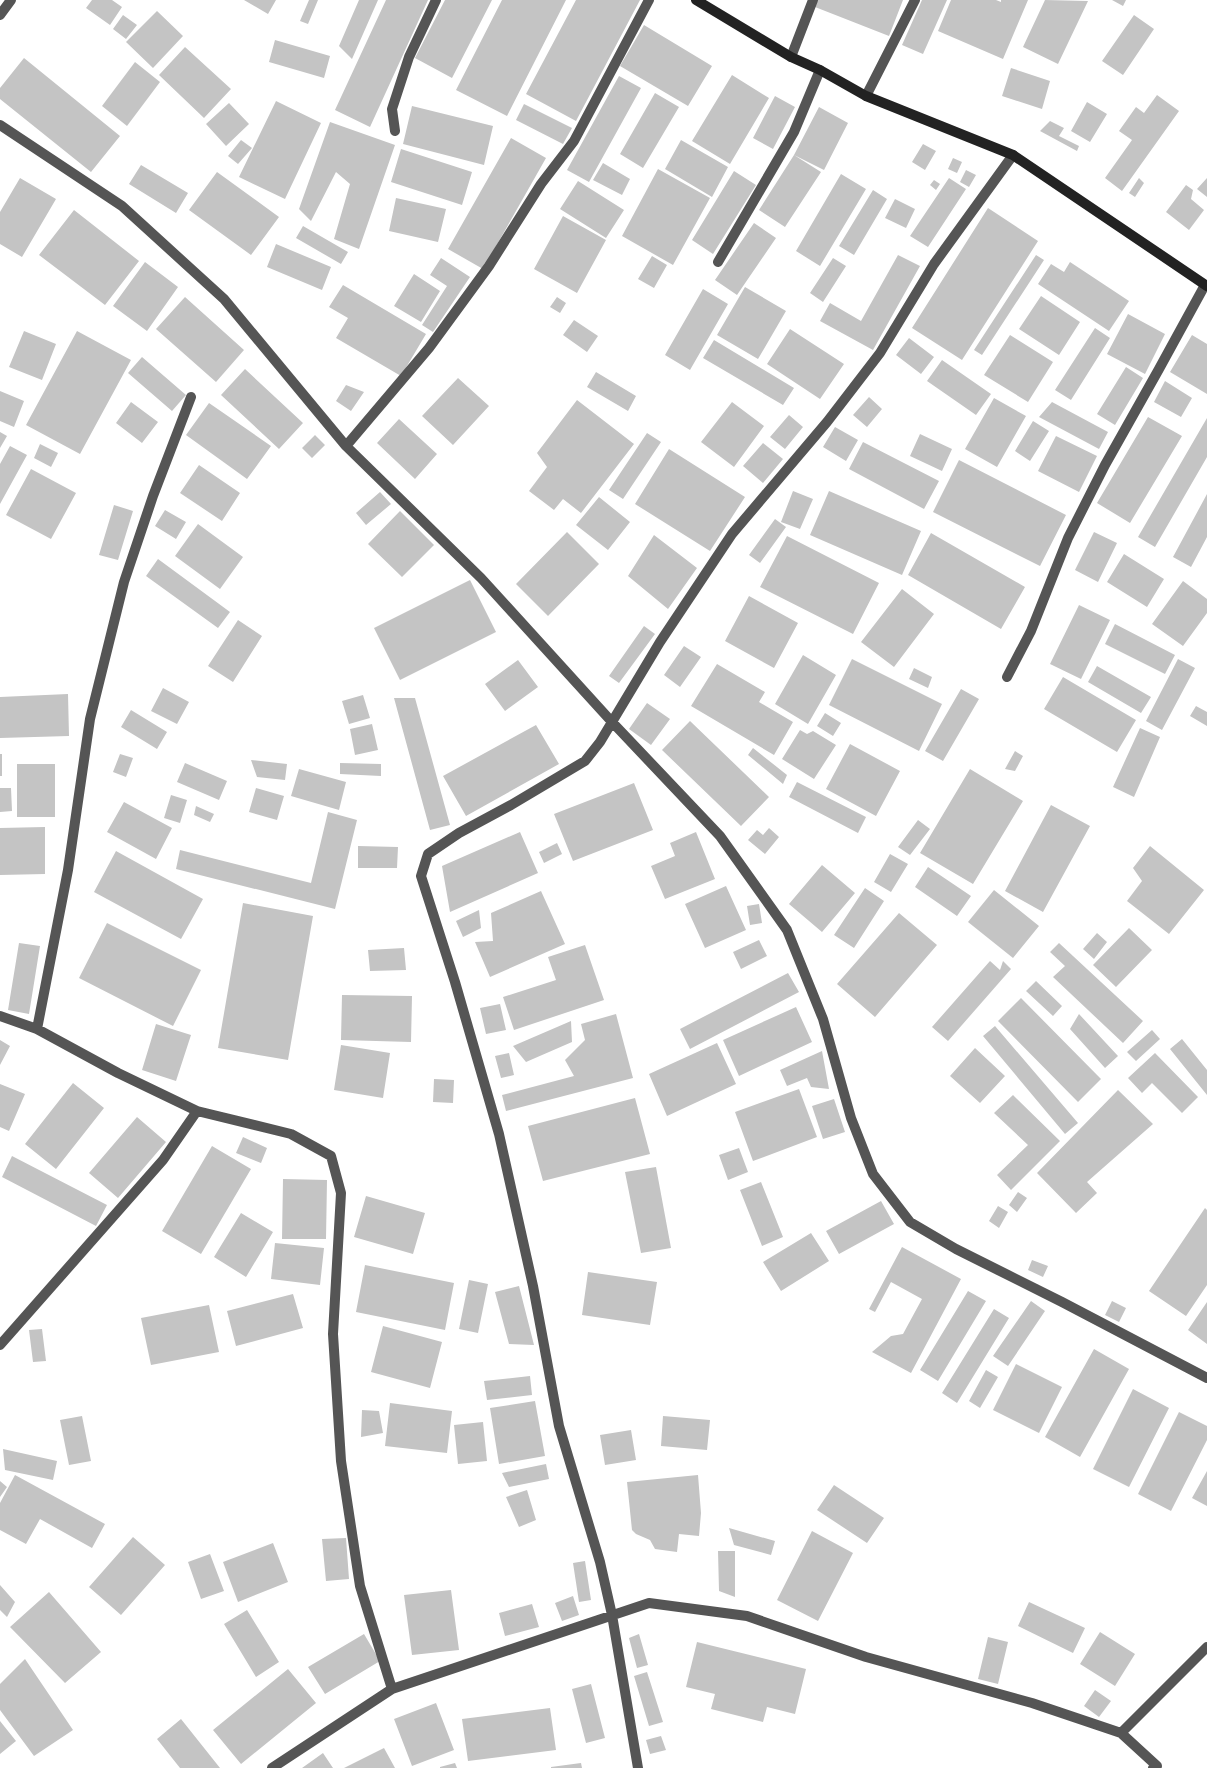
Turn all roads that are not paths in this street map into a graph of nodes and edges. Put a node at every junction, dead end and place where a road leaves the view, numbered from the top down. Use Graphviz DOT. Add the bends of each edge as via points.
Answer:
graph roads {
  1 [pos="12,0"];
  2 [pos="436,0"];
  3 [pos="649,0"];
  4 [pos="696,0"];
  5 [pos="813,0"];
  6 [pos="915,0"];
  7 [pos="0,15"];
  8 [pos="791,57"];
  9 [pos="820,70"];
  10 [pos="866,96"];
  11 [pos="0,125"];
  12 [pos="394,131"];
  13 [pos="1012,154"];
  14 [pos="718,262"];
  15 [pos="1206,285"];
  16 [pos="191,397"];
  17 [pos="346,446"];
  18 [pos="1007,677"];
  19 [pos="612,722"];
  20 [pos="0,1016"];
  21 [pos="37,1029"];
  22 [pos="197,1111"];
  23 [pos="0,1345"];
  24 [pos="1207,1378"];
  25 [pos="612,1615"];
  26 [pos="1207,1647"];
  27 [pos="392,1689"];
  28 [pos="1121,1733"];
  29 [pos="1157,1767"];
  30 [pos="272,1768"];
  31 [pos="638,1768"];
  1 -- 7 [label="street"];
  2 -- 12 [label="street" via="409,57 392,109"];
  3 -- 17 [label="street" via="574,141 429,348"];
  4 -- 8 [label="street"];
  5 -- 8 [label="street"];
  6 -- 10 [label="street"];
  8 -- 9 [label="street"];
  9 -- 10 [label="street"];
  9 -- 14 [label="street" via="794,132"];
  10 -- 13 [label="street"];
  11 -- 17 [label="street" via="122,206 224,300"];
  13 -- 15 [label="street"];
  13 -- 19 [label="street" via="934,264 880,353 827,422 732,534 660,642"];
  15 -- 18 [label="street" via="1105,465 1068,538 1031,631"];
  16 -- 21 [label="street" via="124,582 90,719 68,870"];
  17 -- 19 [label="street" via="481,578"];
  19 -- 24 [label="street" via="720,836 787,930 823,1018 851,1118 872,1174 910,1222 956,1250"];
  19 -- 25 [label="street" via="585,761 428,854 421,876 499,1134 533,1286 559,1426 600,1562"];
  20 -- 21 [label="street"];
  21 -- 22 [label="street"];
  22 -- 23 [label="street" via="163,1160"];
  22 -- 27 [label="street" via="291,1134 331,1156 341,1193 333,1334 341,1461 360,1586"];
  25 -- 27 [label="street"];
  25 -- 28 [label="street" via="649,1603 747,1616 866,1657 1032,1703"];
  25 -- 31 [label="street"];
  26 -- 28 [label="street"];
  27 -- 30 [label="street"];
  28 -- 29 [label="street"];
}
